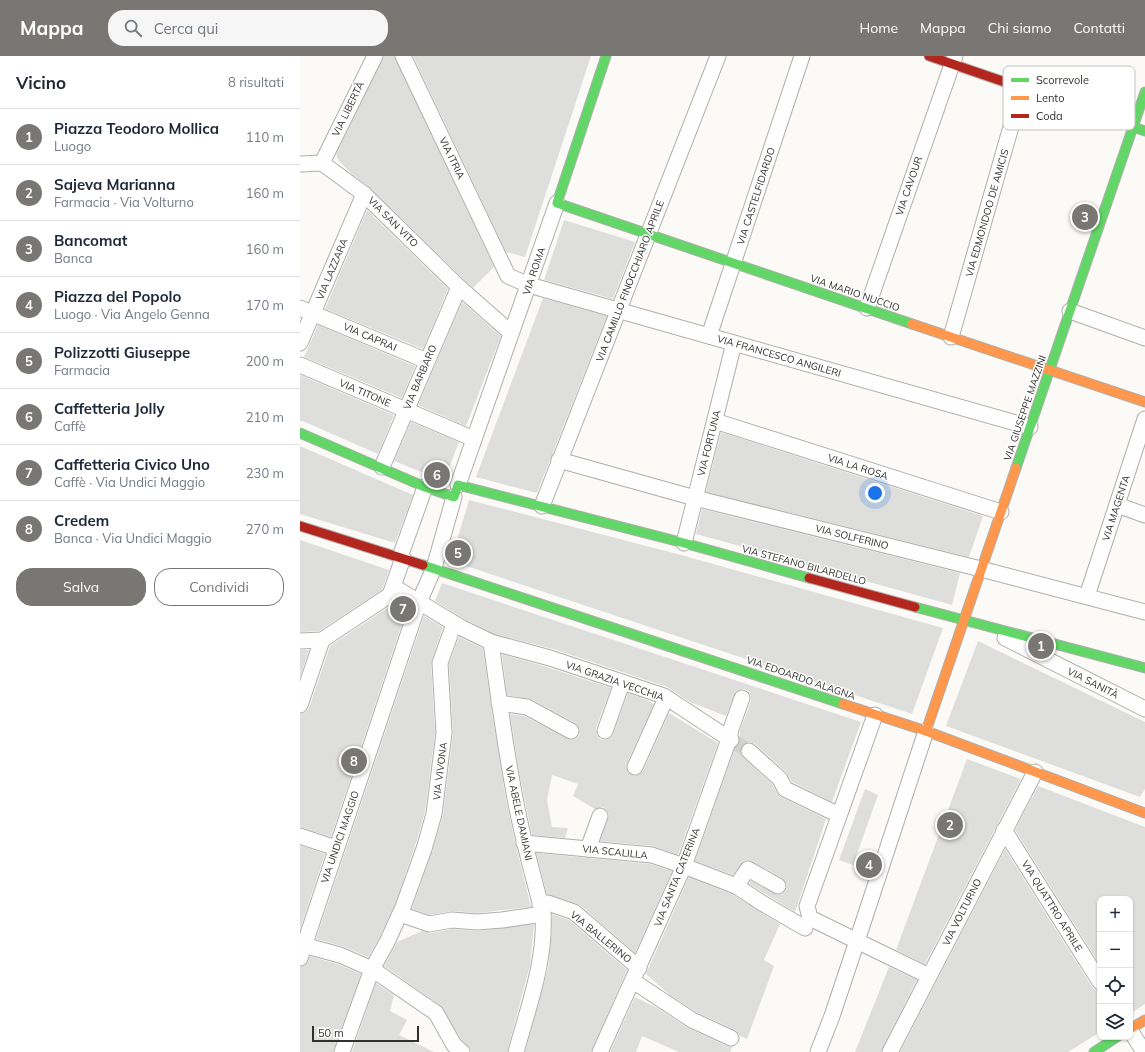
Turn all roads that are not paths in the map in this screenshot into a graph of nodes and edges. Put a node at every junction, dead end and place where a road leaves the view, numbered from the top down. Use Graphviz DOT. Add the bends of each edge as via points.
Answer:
graph roads {
  1 [pos="375,56"];
  2 [pos="403,56"];
  3 [pos="606,56"];
  4 [pos="718,56"];
  5 [pos="802,56"];
  6 [pos="929,56"];
  7 [pos="954,60"];
  8 [pos="1003,80"];
  9 [pos="1145,92"];
  10 [pos="1135,120"];
  11 [pos="1135,127"];
  12 [pos="1010,130"];
  13 [pos="1132,130"];
  14 [pos="1145,130"];
  15 [pos="322,163"];
  16 [pos="300,164"];
  17 [pos="364,194"];
  18 [pos="557,203"];
  19 [pos="648,234"];
  20 [pos="734,263"];
  21 [pos="529,285"];
  22 [pos="459,287"];
  23 [pos="867,308"];
  24 [pos="618,310"];
  25 [pos="306,311"];
  26 [pos="1070,311"];
  27 [pos="511,333"];
  28 [pos="709,336"];
  29 [pos="951,337"];
  30 [pos="1145,338"];
  31 [pos="300,343"];
  32 [pos="734,343"];
  33 [pos="427,361"];
  34 [pos="300,365"];
  35 [pos="1050,371"];
  36 [pos="1145,402"];
  37 [pos="406,410"];
  38 [pos="1145,419"];
  39 [pos="714,422"];
  40 [pos="1030,427"];
  41 [pos="300,433"];
  42 [pos="468,437"];
  43 [pos="559,460"];
  44 [pos="382,467"];
  45 [pos="425,487"];
  46 [pos="456,491"];
  47 [pos="695,498"];
  48 [pos="1117,505"];
  49 [pos="542,506"];
  50 [pos="1001,512"];
  51 [pos="1145,515"];
  52 [pos="300,526"];
  53 [pos="684,543"];
  54 [pos="400,557"];
  55 [pos="981,569"];
  56 [pos="441,570"];
  57 [pos="392,591"];
  58 [pos="1086,596"];
  59 [pos="424,605"];
  60 [pos="1145,612"];
  61 [pos="970,623"];
  62 [pos="454,624"];
  63 [pos="322,640"];
  64 [pos="300,641"];
  65 [pos="491,642"];
  66 [pos="1145,668"];
  67 [pos="622,683"];
  68 [pos="666,698"];
  69 [pos="742,698"];
  70 [pos="499,703"];
  71 [pos="300,705"];
  72 [pos="1145,709"];
  73 [pos="876,715"];
  74 [pos="571,731"];
  75 [pos="605,731"];
  76 [pos="926,731"];
  77 [pos="730,740"];
  78 [pos="749,751"];
  79 [pos="635,767"];
  80 [pos="1035,772"];
  81 [pos="1145,812"];
  82 [pos="834,813"];
  83 [pos="600,816"];
  84 [pos="1004,830"];
  85 [pos="300,836"];
  86 [pos="524,843"];
  87 [pos="336,848"];
  88 [pos="588,849"];
  89 [pos="684,866"];
  90 [pos="736,886"];
  91 [pos="778,886"];
  92 [pos="542,909"];
  93 [pos="400,914"];
  94 [pos="805,928"];
  95 [pos="857,941"];
  96 [pos="302,950"];
  97 [pos="372,969"];
  98 [pos="636,974"];
  99 [pos="930,976"];
  100 [pos="1097,977"];
  101 [pos="1145,1020"];
  102 [pos="1133,1028"];
  103 [pos="1133,1035"];
  104 [pos="731,1038"];
  105 [pos="1113,1040"];
  106 [pos="342,1052"];
  107 [pos="462,1052"];
  108 [pos="516,1052"];
  109 [pos="600,1052"];
  110 [pos="818,1052"];
  111 [pos="890,1052"];
  112 [pos="1094,1052"];
  113 [pos="1144,1052"];
  1 -- 15 [label="street, VIA LIBERTÀ"];
  2 -- 21 [label="street, VIA ITRIA" via="508,276"];
  3 -- 18 [label="main road, VIA ROMA"];
  4 -- 19 [label="street, VIA CAMILLO FINOCCHIARO APRILE"];
  5 -- 20 [label="street, VIA CASTELFIDARDO"];
  6 -- 7 [label="main road"];
  7 -- 8 [label="main road"];
  7 -- 23 [label="street, VIA CAVOUR"];
  9 -- 10 [label="main road, VIA GIUSEPPE MAZZINI"];
  11 -- 14 [label="main road"];
  12 -- 29 [label="street, VIA EDMONDOO DE AMICIS"];
  13 -- 26 [label="main road, VIA GIUSEPPE MAZZINI"];
  15 -- 16 [label="street"];
  15 -- 17 [label="street, VIA SAN VITO"];
  17 -- 22 [label="street, VIA SAN VITO"];
  17 -- 25 [label="street, VIA LAZZARA"];
  18 -- 19 [label="main road, VIA MARIO NUCCIO"];
  18 -- 21 [label="street, VIA ROMA"];
  19 -- 20 [label="main road, VIA MARIO NUCCIO"];
  19 -- 24 [label="street, VIA CAMILLO FINOCCHIARO APRILE"];
  20 -- 23 [label="main road, VIA MARIO NUCCIO"];
  20 -- 28 [label="street, VIA CASTELFIDARDO"];
  21 -- 24 [label="street, VIA FRANCESCO ANGILERI"];
  21 -- 27 [label="street, VIA ROMA"];
  22 -- 27 [label="street, VIA SAN VITO"];
  22 -- 33 [label="street, VIA BARBARO"];
  23 -- 29 [label="main road, VIA MARIO NUCCIO"];
  24 -- 28 [label="street, VIA FRANCESCO ANGILERI"];
  24 -- 43 [label="street, VIA CAMILLO FINOCCHIARO APRILE"];
  25 -- 31 [label="street, VIA LAZZARA"];
  25 -- 33 [label="street, VIA CAPRAI"];
  26 -- 30 [label="street"];
  26 -- 35 [label="main road, VIA GIUSEPPE MAZZINI"];
  27 -- 42 [label="street, VIA ROMA"];
  28 -- 32 [label="street, VIA FRANCESCO ANGILERI"];
  29 -- 35 [label="main road, VIA MARIO NUCCIO"];
  32 -- 39 [label="street, VIA FORTUNA"];
  32 -- 40 [label="street, VIA FRANCESCO ANGILERI"];
  33 -- 37 [label="street, VIA BARBARO"];
  34 -- 37 [label="street, VIA TITONE"];
  35 -- 36 [label="main road, VIA MARIO NUCCIO"];
  35 -- 40 [label="main road, VIA GIUSEPPE MAZZINI"];
  37 -- 42 [label="street, VIA TITONE"];
  37 -- 44 [label="street, VIA BARBARO"];
  38 -- 48 [label="street, VIA MAGENTA"];
  39 -- 47 [label="street, VIA FORTUNA"];
  39 -- 50 [label="street, VIA LA ROSA"];
  40 -- 50 [label="main road, VIA GIUSEPPE MAZZINI"];
  41 -- 44 [label="main road, VIA STEFANO BILARDELLO"];
  42 -- 46 [label="street, VIA ROMA"];
  43 -- 47 [label="street, VIA SOLFERINO"];
  43 -- 49 [label="street, VIA CAMILLO FINOCCHIARO APRILE"];
  44 -- 45 [label="main road, VIA STEFANO BILARDELLO"];
  45 -- 46 [label="main road, VIA STEFANO BILARDELLO"];
  45 -- 54 [label="street"];
  46 -- 49 [label="main road, VIA STEFANO BILARDELLO"];
  46 -- 56 [label="street, VIA ROMA"];
  47 -- 53 [label="street, VIA FORTUNA"];
  47 -- 55 [label="street, VIA SOLFERINO"];
  48 -- 51 [label="street"];
  48 -- 58 [label="street, VIA MAGENTA"];
  49 -- 53 [label="main road, VIA STEFANO BILARDELLO"];
  50 -- 55 [label="main road, VIA GIUSEPPE MAZZINI"];
  52 -- 54 [label="main road, VIA EDOARDO ALAGNA"];
  53 -- 61 [label="main road, VIA STEFANO BILARDELLO"];
  54 -- 56 [label="main road, VIA EDOARDO ALAGNA"];
  54 -- 57 [label="street"];
  55 -- 58 [label="street, VIA SOLFERINO"];
  55 -- 61 [label="main road, VIA GIUSEPPE MAZZINI"];
  56 -- 59 [label="street, VIA UNDICI MAGGIO"];
  56 -- 73 [label="main road, VIA EDOARDO ALAGNA"];
  57 -- 59 [label="street"];
  57 -- 63 [label="street"];
  58 -- 60 [label="street, VIA SOLFERINO"];
  59 -- 62 [label="street"];
  59 -- 87 [label="street, VIA UNDICI MAGGIO"];
  61 -- 66 [label="main road, VIA STEFANO BILARDELLO"];
  61 -- 72 [label="street, VIA SANITÀ"];
  61 -- 76 [label="main road, VIA GIUSEPPE MAZZINI"];
  62 -- 65 [label="street"];
  62 -- 93 [label="street, VIA VIVONA" via="440,663 444,733 434,814"];
  63 -- 64 [label="street"];
  63 -- 71 [label="street"];
  65 -- 67 [label="street, VIA GRAZIA VECCHIA" via="550,658"];
  65 -- 70 [label="street, VIA ABELE DAMIANI"];
  67 -- 68 [label="street, VIA GRAZIA VECCHIA"];
  67 -- 75 [label="street"];
  68 -- 77 [label="street, VIA GRAZIA VECCHIA"];
  68 -- 79 [label="street"];
  69 -- 77 [label="street, VIA SANTA CATERINA" via="731,729"];
  70 -- 74 [label="street" via="527,706"];
  70 -- 86 [label="street, VIA ABELE DAMIANI"];
  73 -- 76 [label="main road, VIA EDOARDO ALAGNA"];
  73 -- 82 [label="street"];
  76 -- 80 [label="main road, VIA EDOARDO ALAGNA"];
  76 -- 95 [label="street"];
  77 -- 89 [label="street, VIA SANTA CATERINA"];
  78 -- 82 [label="street" via="780,779 785,789"];
  80 -- 81 [label="main road, VIA EDOARDO ALAGNA"];
  80 -- 84 [label="street, VIA VOLTURNO"];
  82 -- 95 [label="street" via="807,906 810,918"];
  83 -- 88 [label="street"];
  84 -- 99 [label="street, VIA VOLTURNO"];
  84 -- 100 [label="street, VIA QUATTRO APRILE"];
  85 -- 87 [label="street"];
  86 -- 88 [label="street, VIA SCALILLA"];
  86 -- 92 [label="street, VIA ABELE DAMIANI"];
  87 -- 96 [label="street, VIA UNDICI MAGGIO"];
  88 -- 89 [label="street, VIA SCALILLA" via="652,855"];
  89 -- 90 [label="street, VIA SCALILLA"];
  89 -- 98 [label="street, VIA SANTA CATERINA"];
  90 -- 91 [label="street" via="748,869"];
  90 -- 94 [label="street, VIA SCALILLA"];
  92 -- 93 [label="street, VIA BALLERINO" via="502,920 452,920 429,924"];
  92 -- 98 [label="street, VIA BALLERINO" via="548,904 574,912"];
  92 -- 108 [label="street, VIA ABELE DAMIANI" via="543,925 538,968"];
  93 -- 97 [label="street, VIA VIVONA"];
  95 -- 99 [label="street"];
  95 -- 110 [label="street"];
  96 -- 97 [label="street" via="340,955"];
  97 -- 106 [label="street, VIA VIVONA"];
  97 -- 107 [label="street" via="436,1014 454,1045"];
  98 -- 104 [label="street, VIA BALLERINO" via="692,1020"];
  98 -- 109 [label="street, VIA SANTA CATERINA"];
  99 -- 111 [label="street, VIA VOLTURNO"];
  101 -- 102 [label="main road"];
  103 -- 113 [label="street"];
  105 -- 112 [label="main road"];
}
